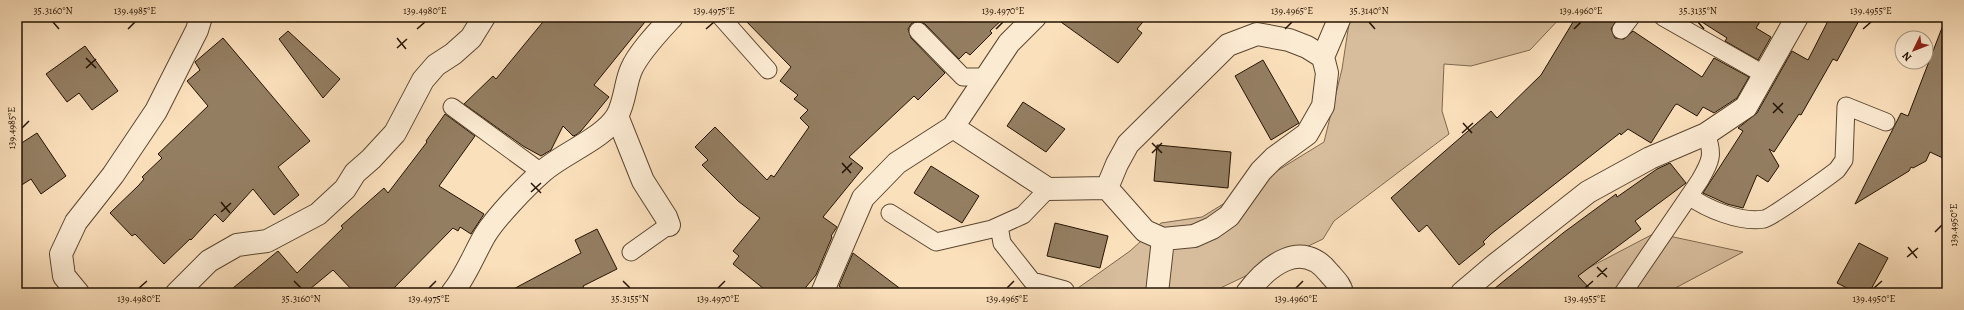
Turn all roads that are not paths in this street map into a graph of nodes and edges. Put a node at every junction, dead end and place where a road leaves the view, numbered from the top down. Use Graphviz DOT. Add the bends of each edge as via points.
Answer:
graph roads {
  1 [pos="201,17"];
  2 [pos="484,17"];
  3 [pos="672,17"];
  4 [pos="721,17"];
  5 [pos="1034,17"];
  6 [pos="1340,17"];
  7 [pos="1663,17"];
  8 [pos="1798,17"];
  9 [pos="918,31"];
  10 [pos="1323,57"];
  11 [pos="768,70"];
  12 [pos="1765,76"];
  13 [pos="986,77"];
  14 [pos="452,107"];
  15 [pos="617,116"];
  16 [pos="1886,122"];
  17 [pos="953,127"];
  18 [pos="1706,134"];
  19 [pos="541,172"];
  20 [pos="1107,188"];
  21 [pos="1048,189"];
  22 [pos="1689,196"];
  23 [pos="890,213"];
  24 [pos="669,225"];
  25 [pos="998,226"];
  26 [pos="1163,239"];
  27 [pos="631,252"];
  28 [pos="459,290"];
  29 [pos="1065,290"];
  30 [pos="78,293"];
  31 [pos="177,293"];
  32 [pos="822,293"];
  33 [pos="1157,293"];
  34 [pos="1248,293"];
  35 [pos="1342,293"];
  36 [pos="1462,293"];
  37 [pos="1623,293"];
  1 -- 30 [label="street" via="197,30 156,111 113,175 76,222 61,254 64,276"];
  2 -- 31 [label="street" via="471,38 436,65 424,80 395,133 355,173 346,189 318,214 267,241 237,245 210,261"];
  3 -- 15 [label="street" via="656,34 631,69"];
  4 -- 11 [label="lane"];
  5 -- 13 [label="street" via="1009,43"];
  6 -- 10 [label="street"];
  7 -- 12 [label="lane"];
  8 -- 12 [label="street"];
  9 -- 13 [label="lane" via="963,77"];
  10 -- 20 [label="street" via="1289,40 1257,34 1228,45 1128,144"];
  10 -- 26 [label="street" via="1327,73 1323,106 1307,134 1261,171 1229,216 1194,236"];
  12 -- 18 [label="street" via="1746,108"];
  13 -- 17 [label="street"];
  14 -- 19 [label="lane"];
  15 -- 19 [label="street" via="603,133 586,141"];
  15 -- 24 [label="street" via="644,181"];
  16 -- 22 [label="lane" via="1846,106 1844,160 1838,170 1765,219 1741,218 1705,207"];
  17 -- 21 [label="street"];
  17 -- 32 [label="street" via="897,163 863,198"];
  18 -- 22 [label="lane" via="1712,147 1710,162"];
  18 -- 36 [label="street" via="1650,158 1588,192"];
  19 -- 28 [label="street" via="486,234"];
  20 -- 21 [label="street"];
  20 -- 26 [label="street" via="1145,231"];
  21 -- 25 [label="lane" via="1023,215"];
  22 -- 37 [label="lane"];
  23 -- 25 [label="lane" via="936,242"];
  24 -- 27 [label="lane"];
  25 -- 29 [label="lane" via="1002,242 1032,281"];
  26 -- 33 [label="street"];
  34 -- 35 [label="street" via="1269,269 1291,256 1313,259 1327,269"];
}
